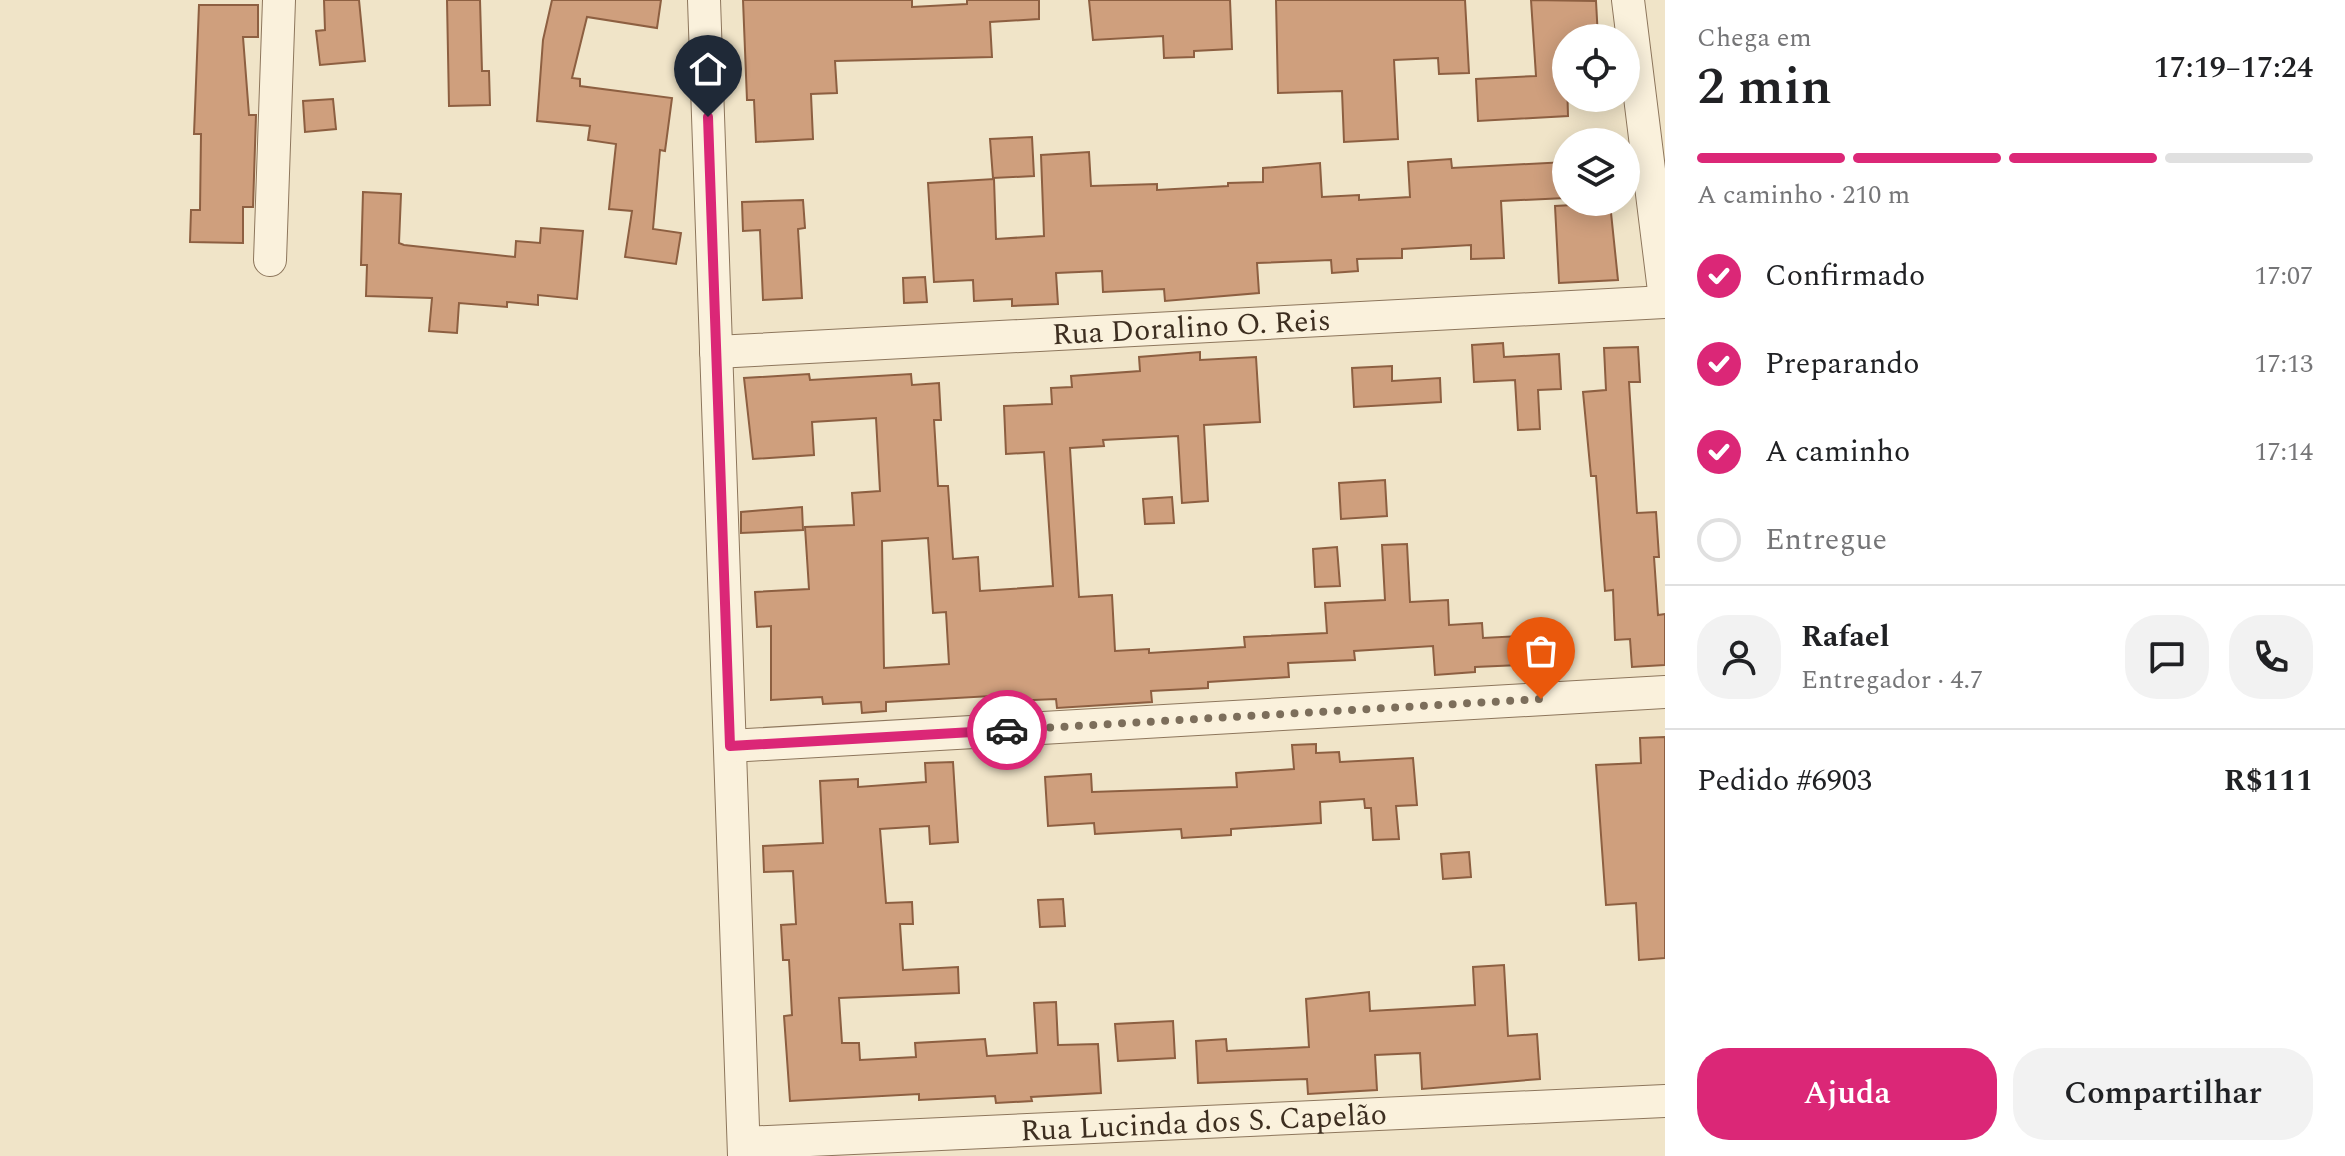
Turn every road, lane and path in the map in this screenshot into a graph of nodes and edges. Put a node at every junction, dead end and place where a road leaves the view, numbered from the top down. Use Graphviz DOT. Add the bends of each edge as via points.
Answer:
graph roads {
  1 [pos="279,0"];
  2 [pos="704,0"];
  3 [pos="1628,0"];
  4 [pos="270,260"];
  5 [pos="1665,300"];
  6 [pos="716,352"];
  7 [pos="1665,692"];
  8 [pos="730,746"];
  9 [pos="1665,1101"];
  10 [pos="744,1150"];
  1 -- 4 [label="street"];
  2 -- 6 [label="street"];
  3 -- 5 [label="street"];
  5 -- 6 [label="street, Rua Doralino O. Reis"];
  6 -- 8 [label="street"];
  7 -- 8 [label="street"];
  8 -- 10 [label="street"];
  9 -- 10 [label="street, Rua Lucinda dos S. Capelão"];
}
